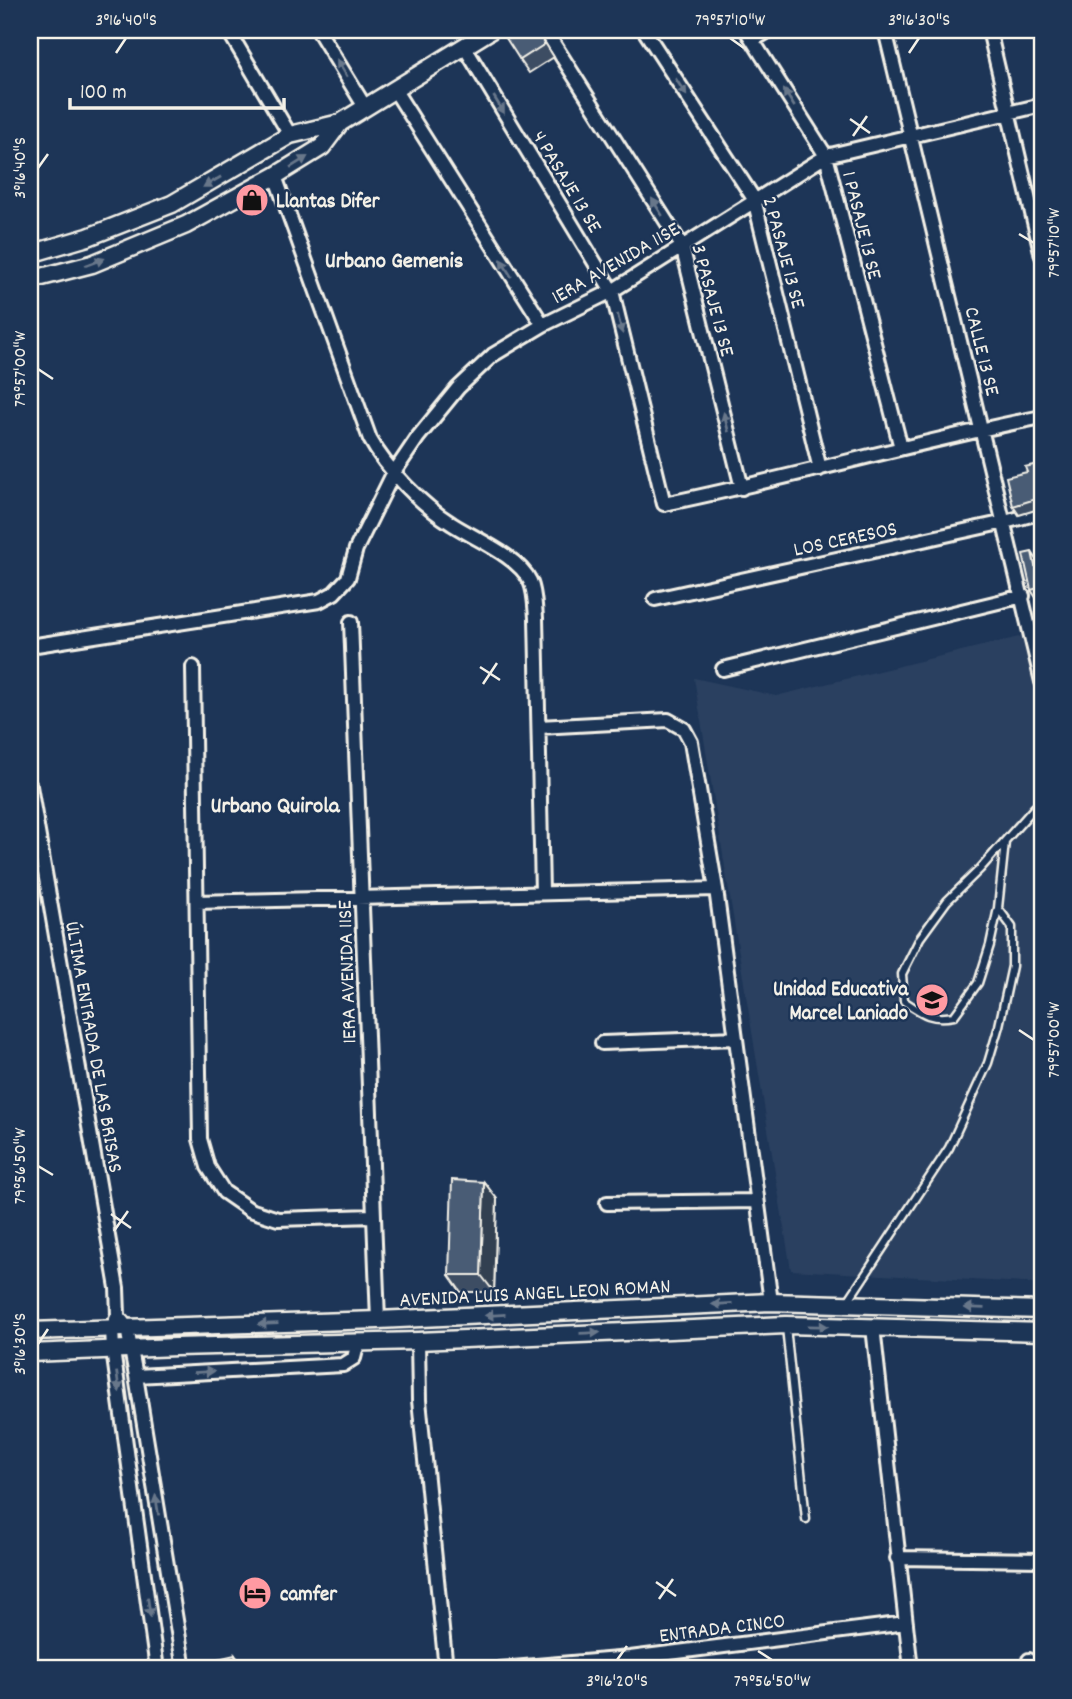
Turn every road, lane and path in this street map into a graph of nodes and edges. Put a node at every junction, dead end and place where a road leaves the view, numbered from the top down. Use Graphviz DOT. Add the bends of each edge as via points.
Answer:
graph roads {
  1 [pos="228,30"];
  2 [pos="318,30"];
  3 [pos="491,30"];
  4 [pos="545,30"];
  5 [pos="644,30"];
  6 [pos="770,30"];
  7 [pos="885,30"];
  8 [pos="989,30"];
  9 [pos="749,35"];
  10 [pos="464,46"];
  11 [pos="394,89"];
  12 [pos="1042,105"];
  13 [pos="365,107"];
  14 [pos="1008,112"];
  15 [pos="340,123"];
  16 [pos="290,135"];
  17 [pos="909,136"];
  18 [pos="826,156"];
  19 [pos="275,176"];
  20 [pos="754,199"];
  21 [pos="682,246"];
  22 [pos="30,254"];
  23 [pos="1042,256"];
  24 [pos="30,280"];
  25 [pos="612,291"];
  26 [pos="543,325"];
  27 [pos="1042,416"];
  28 [pos="982,429"];
  29 [pos="901,448"];
  30 [pos="820,470"];
  31 [pos="393,474"];
  32 [pos="742,488"];
  33 [pos="1042,512"];
  34 [pos="1005,523"];
  35 [pos="1023,596"];
  36 [pos="655,599"];
  37 [pos="1042,611"];
  38 [pos="1028,614"];
  39 [pos="351,622"];
  40 [pos="30,646"];
  41 [pos="193,667"];
  42 [pos="723,669"];
  43 [pos="1042,682"];
  44 [pos="539,727"];
  45 [pos="30,786"];
  46 [pos="1042,803"];
  47 [pos="1004,842"];
  48 [pos="716,889"];
  49 [pos="542,892"];
  50 [pos="364,898"];
  51 [pos="197,902"];
  52 [pos="998,908"];
  53 [pos="736,1038"];
  54 [pos="602,1043"];
  55 [pos="757,1201"];
  56 [pos="607,1203"];
  57 [pos="373,1216"];
  58 [pos="771,1302"];
  59 [pos="846,1304"];
  60 [pos="1042,1310"];
  61 [pos="378,1320"];
  62 [pos="119,1324"];
  63 [pos="786,1325"];
  64 [pos="873,1327"];
  65 [pos="30,1331"];
  66 [pos="1042,1332"];
  67 [pos="418,1341"];
  68 [pos="358,1342"];
  69 [pos="130,1349"];
  70 [pos="113,1350"];
  71 [pos="30,1353"];
  72 [pos="136,1376"];
  73 [pos="806,1519"];
  74 [pos="897,1558"];
  75 [pos="1042,1560"];
  76 [pos="906,1623"];
  77 [pos="631,1664"];
  78 [pos="158,1669"];
  79 [pos="184,1669"];
  80 [pos="446,1669"];
  81 [pos="500,1669"];
  82 [pos="911,1669"];
  1 -- 16 [label="street"];
  13 -- 2 [label="street, one-way"];
  3 -- 10 [label="main road"];
  21 -- 4 [label="street, 3 PASAJE 13 SE, one-way"];
  5 -- 20 [label="street, 2 PASAJE 13 SE, one-way"];
  6 -- 9 [label="street"];
  7 -- 17 [label="street, CALLE 13 SE"];
  8 -- 14 [label="street"];
  18 -- 9 [label="street, 1 PASAJE 13 SE, one-way"];
  10 -- 11 [label="main road"];
  10 -- 25 [label="street, 4 PASAJE 13 SE, one-way"];
  11 -- 13 [label="main road"];
  26 -- 11 [label="street, one-way"];
  12 -- 14 [label="street, 1ERA AVENIDA 11SE"];
  13 -- 15 [label="main road"];
  14 -- 17 [label="street, 1ERA AVENIDA 11SE"];
  14 -- 23 [label="street"];
  15 -- 16 [label="main road"];
  19 -- 15 [label="main road, one-way" via="322,147"];
  16 -- 22 [label="main road, one-way" via="172,204"];
  17 -- 18 [label="street, 1ERA AVENIDA 11SE"];
  17 -- 28 [label="street, CALLE 13 SE"];
  18 -- 20 [label="street, 1ERA AVENIDA 11SE"];
  18 -- 29 [label="street, 1 PASAJE 13 SE"];
  24 -- 19 [label="main road, one-way" via="92,264 174,230"];
  19 -- 31 [label="street" via="370,439"];
  20 -- 21 [label="street, 1ERA AVENIDA 11SE"];
  20 -- 30 [label="street, 2 PASAJE 13 SE"];
  21 -- 25 [label="street, 1ERA AVENIDA 11SE"];
  32 -- 21 [label="street, 3 PASAJE 13 SE, one-way"];
  25 -- 26 [label="street, 1ERA AVENIDA 11SE"];
  25 -- 32 [label="street, 4 PASAJE 13 SE, one-way" via="664,504"];
  26 -- 31 [label="street, 1ERA AVENIDA 11SE" via="493,355 458,388"];
  27 -- 28 [label="street"];
  28 -- 29 [label="street"];
  28 -- 34 [label="street, CALLE 13 SE"];
  29 -- 30 [label="street"];
  30 -- 32 [label="street"];
  31 -- 40 [label="street, 1ERA AVENIDA 11SE" via="356,550 348,578 319,601"];
  31 -- 44 [label="street" via="449,522 522,568 531,582"];
  33 -- 34 [label="street, LOS CERESOS"];
  34 -- 35 [label="street, CALLE 13 SE"];
  34 -- 36 [label="street, LOS CERESOS"];
  35 -- 38 [label="street, CALLE 13 SE"];
  35 -- 42 [label="street"];
  37 -- 38 [label="street"];
  38 -- 43 [label="street, CALLE 13 SE"];
  39 -- 50 [label="street, 1ERA AVENIDA 11SE"];
  41 -- 51 [label="street"];
  44 -- 48 [label="street" via="668,720 684,729 691,742"];
  44 -- 49 [label="street"];
  45 -- 62 [label="street, ÚLTIMA ENTRADA DE LAS BRISAS" via="117,1288"];
  46 -- 47 [label="lane"];
  47 -- 52 [label="lane"];
  47 -- 52 [label="lane" via="947,901 920,938 902,974 904,1000 937,1019 954,1016 978,983"];
  48 -- 49 [label="street"];
  48 -- 53 [label="street"];
  49 -- 50 [label="street"];
  50 -- 51 [label="street"];
  50 -- 57 [label="street, 1ERA AVENIDA 11SE"];
  51 -- 57 [label="street" via="200,1139 208,1167 224,1192 250,1210 278,1219"];
  52 -- 59 [label="lane" via="1012,927 1012,966 988,1063 949,1148"];
  53 -- 54 [label="street"];
  53 -- 55 [label="street"];
  55 -- 56 [label="street"];
  55 -- 58 [label="street"];
  57 -- 61 [label="street, 1ERA AVENIDA 11SE"];
  58 -- 59 [label="main road, AVENIDA LUIS ANGEL LEON ROMAN"];
  58 -- 61 [label="main road, AVENIDA LUIS ANGEL LEON ROMAN, one-way"];
  60 -- 59 [label="main road, AVENIDA LUIS ANGEL LEON ROMAN, one-way"];
  61 -- 62 [label="main road, AVENIDA LUIS ANGEL LEON ROMAN, one-way"];
  62 -- 65 [label="main road, AVENIDA LUIS ANGEL LEON ROMAN"];
  62 -- 69 [label="street, ÚLTIMA ENTRADA DE LAS BRISAS"];
  62 -- 70 [label="street, ÚLTIMA ENTRADA DE LAS BRISAS"];
  63 -- 64 [label="main road, AVENIDA LUIS ANGEL LEON ROMAN, one-way"];
  67 -- 63 [label="main road, AVENIDA LUIS ANGEL LEON ROMAN, one-way"];
  63 -- 73 [label="lane"];
  64 -- 66 [label="main road, AVENIDA LUIS ANGEL LEON ROMAN"];
  64 -- 74 [label="street"];
  67 -- 68 [label="main road, AVENIDA LUIS ANGEL LEON ROMAN"];
  67 -- 80 [label="street" via="419,1400"];
  68 -- 69 [label="main road, AVENIDA LUIS ANGEL LEON ROMAN"];
  72 -- 68 [label="street, one-way" via="343,1364 354,1358"];
  69 -- 70 [label="main road, AVENIDA LUIS ANGEL LEON ROMAN"];
  69 -- 72 [label="street, ÚLTIMA ENTRADA DE LAS BRISAS"];
  70 -- 71 [label="main road, AVENIDA LUIS ANGEL LEON ROMAN"];
  70 -- 78 [label="street, ÚLTIMA ENTRADA DE LAS BRISAS, one-way"];
  79 -- 72 [label="street, ÚLTIMA ENTRADA DE LAS BRISAS, one-way"];
  74 -- 75 [label="street"];
  74 -- 76 [label="street"];
  76 -- 77 [label="street, ENTRADA CINCO"];
  76 -- 82 [label="street"];
  77 -- 81 [label="street, ENTRADA CINCO"];
}
